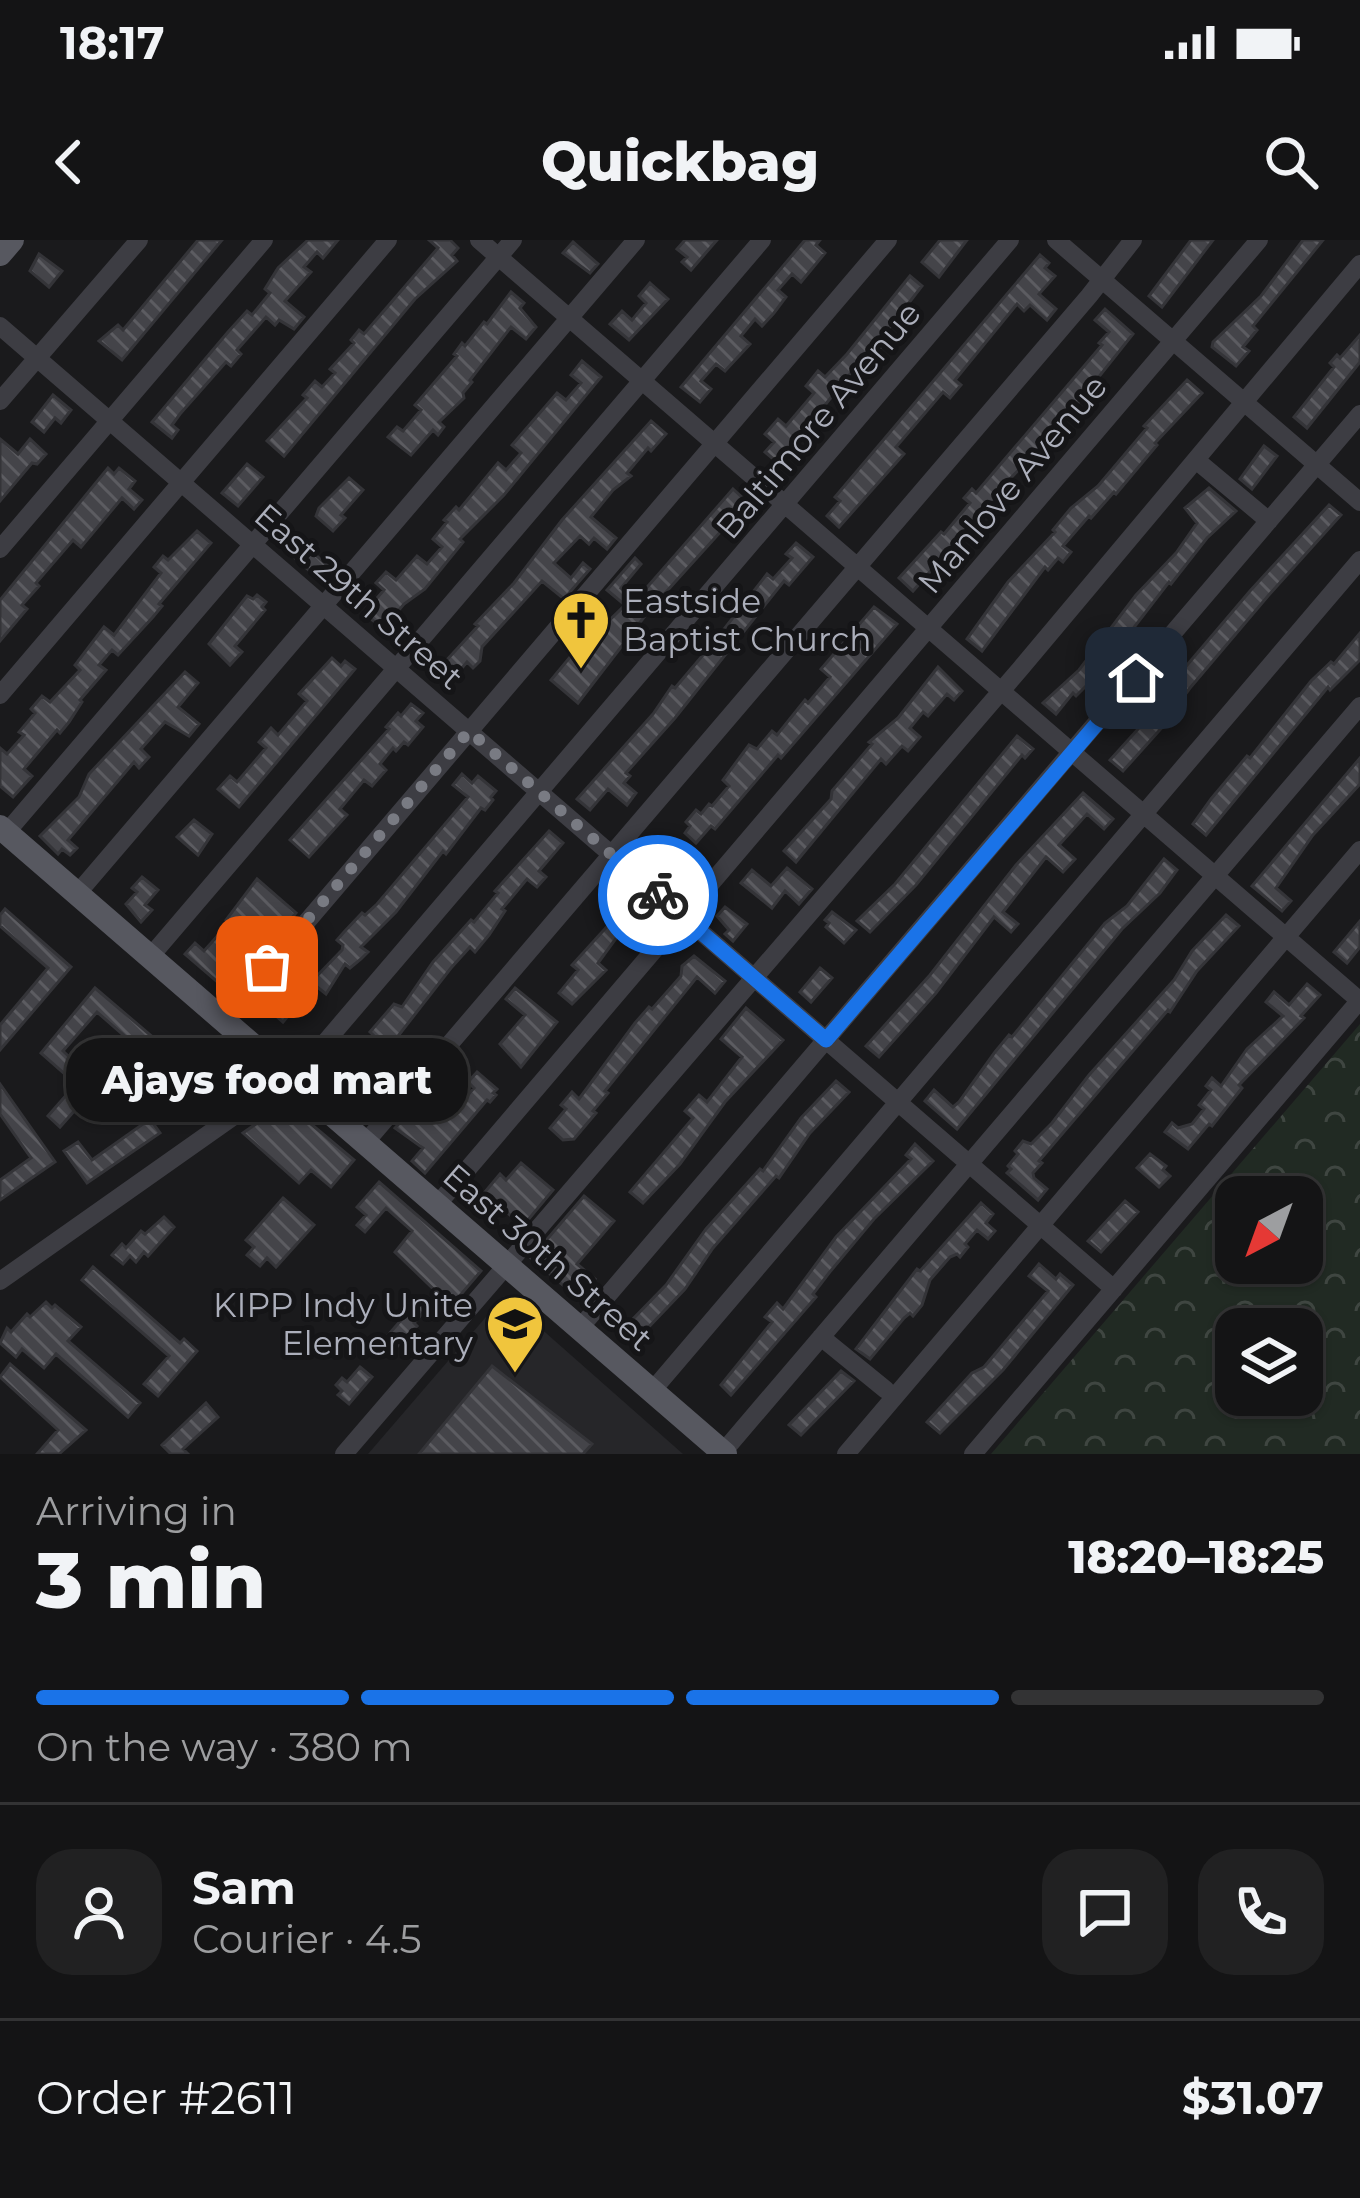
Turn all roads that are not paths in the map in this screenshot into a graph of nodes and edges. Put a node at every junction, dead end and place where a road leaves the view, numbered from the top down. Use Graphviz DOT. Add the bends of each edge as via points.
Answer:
graph roads {
  1 [pos="12,240"];
  2 [pos="139,240"];
  3 [pos="264,240"];
  4 [pos="388,240"];
  5 [pos="478,240"];
  6 [pos="512,240"];
  7 [pos="635,240"];
  8 [pos="762,240"];
  9 [pos="887,240"];
  10 [pos="1010,240"];
  11 [pos="1056,240"];
  12 [pos="1132,240"];
  13 [pos="1259,240"];
  14 [pos="0,254"];
  15 [pos="498,257"];
  16 [pos="1360,264"];
  17 [pos="1100,278"];
  18 [pos="569,318"];
  19 [pos="0,326"];
  20 [pos="1173,340"];
  21 [pos="37,358"];
  22 [pos="642,380"];
  23 [pos="0,401"];
  24 [pos="1246,403"];
  25 [pos="1360,414"];
  26 [pos="110,421"];
  27 [pos="714,442"];
  28 [pos="1196,460"];
  29 [pos="1317,464"];
  30 [pos="183,484"];
  31 [pos="1360,502"];
  32 [pos="785,504"];
  33 [pos="1269,521"];
  34 [pos="253,544"];
  35 [pos="0,549"];
  36 [pos="1360,560"];
  37 [pos="856,566"];
  38 [pos="326,608"];
  39 [pos="928,628"];
  40 [pos="396,669"];
  41 [pos="1000,691"];
  42 [pos="0,695"];
  43 [pos="1360,706"];
  44 [pos="469,731"];
  45 [pos="1071,754"];
  46 [pos="540,792"];
  47 [pos="1142,815"];
  48 [pos="3,830"];
  49 [pos="1360,850"];
  50 [pos="610,854"];
  51 [pos="1214,878"];
  52 [pos="77,894"];
  53 [pos="682,917"];
  54 [pos="1286,937"];
  55 [pos="150,957"];
  56 [pos="755,979"];
  57 [pos="1360,1000"];
  58 [pos="223,1020"];
  59 [pos="826,1040"];
  60 [pos="289,1077"];
  61 [pos="898,1102"];
  62 [pos="365,1143"];
  63 [pos="970,1164"];
  64 [pos="436,1205"];
  65 [pos="1041,1226"];
  66 [pos="507,1266"];
  67 [pos="0,1281"];
  68 [pos="1114,1289"];
  69 [pos="580,1329"];
  70 [pos="821,1337"];
  71 [pos="886,1390"];
  72 [pos="652,1391"];
  73 [pos="724,1453"];
  74 [pos="344,1454"];
  75 [pos="846,1454"];
  76 [pos="973,1454"];
  1 -- 14 [label="main road"];
  2 -- 21 [label="street"];
  3 -- 26 [label="street"];
  4 -- 30 [label="street"];
  5 -- 15 [label="street"];
  6 -- 15 [label="street"];
  7 -- 18 [label="street"];
  8 -- 22 [label="street"];
  9 -- 27 [label="street"];
  10 -- 32 [label="street, Baltimore Avenue"];
  11 -- 17 [label="street"];
  12 -- 17 [label="street"];
  13 -- 20 [label="street, Manlove Avenue"];
  15 -- 18 [label="street"];
  15 -- 34 [label="street"];
  16 -- 24 [label="street"];
  17 -- 20 [label="street"];
  17 -- 37 [label="street"];
  18 -- 22 [label="street"];
  18 -- 38 [label="street"];
  19 -- 21 [label="street, East 29th Street"];
  20 -- 24 [label="street"];
  20 -- 39 [label="street, Manlove Avenue"];
  21 -- 23 [label="street"];
  21 -- 26 [label="street, East 29th Street"];
  22 -- 27 [label="street"];
  22 -- 40 [label="street"];
  24 -- 28 [label="street"];
  24 -- 29 [label="street"];
  25 -- 29 [label="street"];
  26 -- 30 [label="street, East 29th Street"];
  26 -- 35 [label="street"];
  27 -- 32 [label="street"];
  27 -- 44 [label="street"];
  28 -- 33 [label="street"];
  28 -- 41 [label="street"];
  29 -- 31 [label="street"];
  29 -- 33 [label="street"];
  30 -- 34 [label="street, East 29th Street"];
  30 -- 42 [label="street"];
  32 -- 37 [label="street"];
  32 -- 46 [label="street, Baltimore Avenue"];
  33 -- 45 [label="street"];
  34 -- 38 [label="street, East 29th Street"];
  34 -- 48 [label="street"];
  36 -- 47 [label="street"];
  37 -- 39 [label="street"];
  37 -- 50 [label="street"];
  38 -- 40 [label="street, East 29th Street"];
  38 -- 52 [label="street"];
  39 -- 41 [label="street"];
  39 -- 53 [label="street, Manlove Avenue"];
  40 -- 44 [label="street, East 29th Street"];
  40 -- 55 [label="street"];
  41 -- 45 [label="street"];
  41 -- 56 [label="street"];
  43 -- 51 [label="street"];
  44 -- 46 [label="street, East 29th Street"];
  44 -- 58 [label="street"];
  45 -- 47 [label="street"];
  45 -- 59 [label="street"];
  46 -- 50 [label="street, East 29th Street"];
  46 -- 60 [label="street, Baltimore Avenue"];
  47 -- 51 [label="street"];
  47 -- 61 [label="street"];
  48 -- 52 [label="main road, East 30th Street"];
  49 -- 54 [label="street"];
  50 -- 53 [label="street, East 29th Street"];
  50 -- 62 [label="street"];
  51 -- 54 [label="street"];
  51 -- 63 [label="street"];
  52 -- 55 [label="main road, East 30th Street"];
  53 -- 56 [label="street, East 29th Street"];
  53 -- 64 [label="street, Manlove Avenue"];
  54 -- 57 [label="street"];
  54 -- 65 [label="street"];
  55 -- 58 [label="main road, East 30th Street"];
  56 -- 59 [label="street, East 29th Street"];
  56 -- 66 [label="street"];
  57 -- 68 [label="street"];
  58 -- 60 [label="main road, East 30th Street"];
  59 -- 61 [label="street, East 29th Street"];
  59 -- 69 [label="street"];
  60 -- 62 [label="main road, East 30th Street"];
  60 -- 67 [label="street, Baltimore Avenue"];
  61 -- 63 [label="street, East 29th Street"];
  61 -- 72 [label="street"];
  62 -- 64 [label="main road, East 30th Street"];
  63 -- 65 [label="street, East 29th Street"];
  63 -- 70 [label="street"];
  64 -- 66 [label="main road, East 30th Street"];
  65 -- 68 [label="street, East 29th Street"];
  65 -- 75 [label="street"];
  66 -- 69 [label="main road, East 30th Street"];
  66 -- 74 [label="street"];
  68 -- 76 [label="street"];
  69 -- 72 [label="main road, East 30th Street"];
  70 -- 71 [label="street"];
  70 -- 73 [label="street"];
  72 -- 73 [label="main road, East 30th Street"];
}
